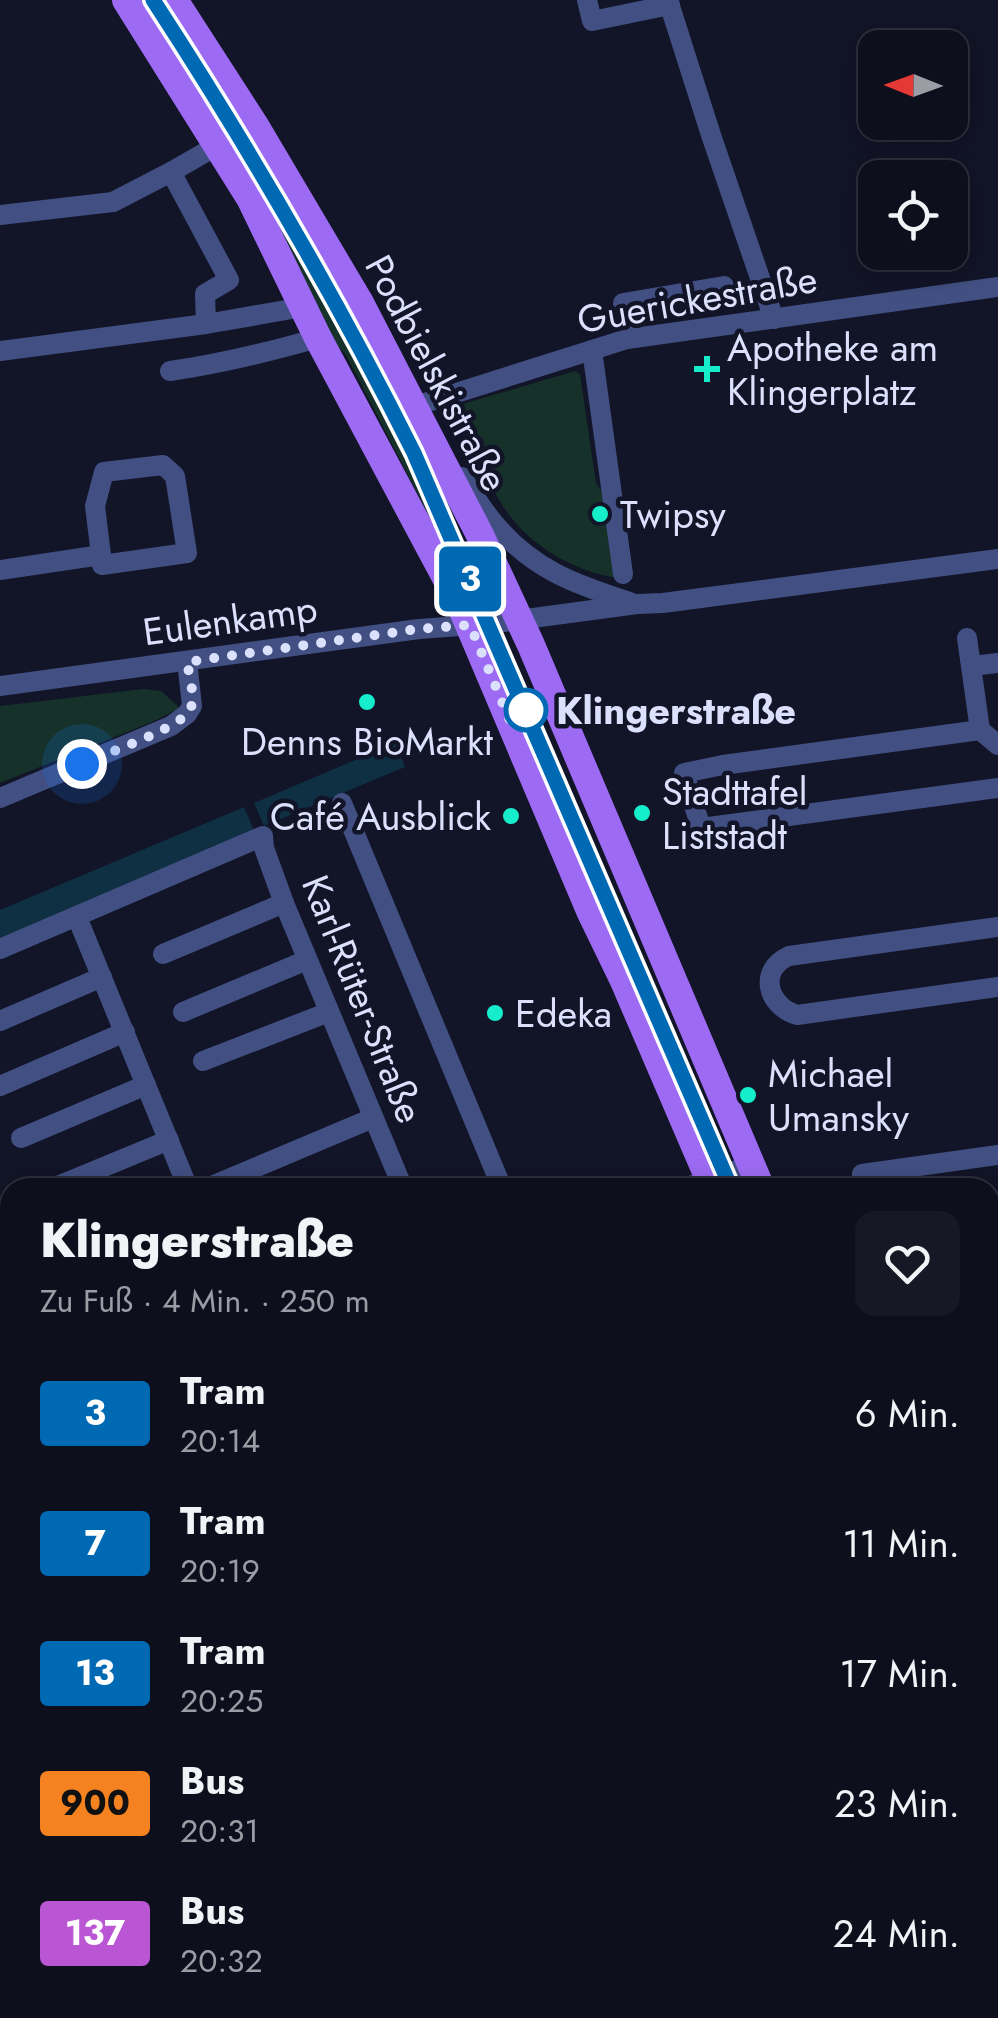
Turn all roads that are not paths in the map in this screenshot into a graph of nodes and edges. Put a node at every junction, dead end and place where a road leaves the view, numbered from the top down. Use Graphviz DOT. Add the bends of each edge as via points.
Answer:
graph roads {
  1 [pos="126,0"];
  2 [pos="174,0"];
  3 [pos="588,0"];
  4 [pos="669,3"];
  5 [pos="218,145"];
  6 [pos="171,172"];
  7 [pos="0,216"];
  8 [pos="724,286"];
  9 [pos="998,288"];
  10 [pos="303,307"];
  11 [pos="774,318"];
  12 [pos="206,324"];
  13 [pos="318,338"];
  14 [pos="627,339"];
  15 [pos="592,350"];
  16 [pos="0,351"];
  17 [pos="170,371"];
  18 [pos="415,406"];
  19 [pos="998,559"];
  20 [pos="101,560"];
  21 [pos="0,570"];
  22 [pos="623,574"];
  23 [pos="637,604"];
  24 [pos="519,619"];
  25 [pos="470,625"];
  26 [pos="967,638"];
  27 [pos="187,662"];
  28 [pos="998,662"];
  29 [pos="972,666"];
  30 [pos="0,686"];
  31 [pos="980,730"];
  32 [pos="998,745"];
  33 [pos="998,788"];
  34 [pos="0,798"];
  35 [pos="342,803"];
  36 [pos="284,903"];
  37 [pos="76,916"];
  38 [pos="998,927"];
  39 [pos="0,950"];
  40 [pos="164,954"];
  41 [pos="307,960"];
  42 [pos="102,977"];
  43 [pos="998,987"];
  44 [pos="183,1012"];
  45 [pos="329,1012"];
  46 [pos="0,1022"];
  47 [pos="124,1032"];
  48 [pos="203,1061"];
  49 [pos="146,1085"];
  50 [pos="0,1086"];
  51 [pos="373,1118"];
  52 [pos="21,1138"];
  53 [pos="168,1140"];
  54 [pos="998,1156"];
  55 [pos="862,1174"];
  56 [pos="756,1176"];
  57 [pos="78,1178"];
  58 [pos="184,1178"];
  59 [pos="231,1178"];
  60 [pos="399,1178"];
  61 [pos="498,1178"];
  62 [pos="699,1178"];
  1 -- 5 [label="main road"];
  2 -- 18 [label="main road, Podbielskistraße" via="264,140"];
  3 -- 4 [label="street" via="592,21"];
  4 -- 11 [label="street"];
  5 -- 6 [label="street"];
  5 -- 10 [label="main road"];
  6 -- 7 [label="street" via="113,202"];
  6 -- 12 [label="street" via="229,280 205,294"];
  8 -- 14 [label="street" via="623,303"];
  9 -- 11 [label="street, Guerickestraße"];
  10 -- 12 [label="street"];
  10 -- 13 [label="main road"];
  11 -- 14 [label="street, Guerickestraße"];
  12 -- 16 [label="street"];
  13 -- 17 [label="street"];
  13 -- 25 [label="main road"];
  14 -- 15 [label="street, Guerickestraße"];
  15 -- 18 [label="street, Guerickestraße"];
  15 -- 22 [label="street"];
  18 -- 23 [label="street" via="513,543 560,577"];
  18 -- 24 [label="main road, Podbielskistraße"];
  19 -- 23 [label="street"];
  20 -- 20 [label="street" via="187,552 175,476 163,465 104,472 96,506"];
  20 -- 21 [label="street"];
  23 -- 24 [label="street"];
  24 -- 25 [label="street"];
  24 -- 56 [label="main road, Podbielskistraße"];
  25 -- 27 [label="street, Eulenkamp"];
  25 -- 62 [label="main road" via="624,981"];
  26 -- 29 [label="street"];
  27 -- 30 [label="street, Eulenkamp"];
  27 -- 34 [label="street" via="188,714"];
  28 -- 29 [label="street"];
  29 -- 31 [label="street"];
  31 -- 32 [label="street"];
  31 -- 33 [label="street" via="684,773 701,828"];
  35 -- 61 [label="street"];
  36 -- 37 [label="street, Karl-Rüter-Straße" via="264,836"];
  36 -- 40 [label="street"];
  36 -- 41 [label="street, Karl-Rüter-Straße"];
  37 -- 39 [label="street"];
  37 -- 42 [label="street"];
  38 -- 43 [label="street" via="788,956 775,966 770,989 778,1006 805,1014"];
  41 -- 44 [label="street"];
  41 -- 45 [label="street, Karl-Rüter-Straße"];
  42 -- 46 [label="street"];
  42 -- 47 [label="street"];
  45 -- 48 [label="street"];
  45 -- 51 [label="street, Karl-Rüter-Straße"];
  47 -- 49 [label="street"];
  47 -- 50 [label="street"];
  49 -- 52 [label="street"];
  49 -- 53 [label="street"];
  51 -- 59 [label="street"];
  51 -- 60 [label="street, Karl-Rüter-Straße"];
  53 -- 57 [label="street"];
  53 -- 58 [label="street"];
  54 -- 55 [label="street"];
}
